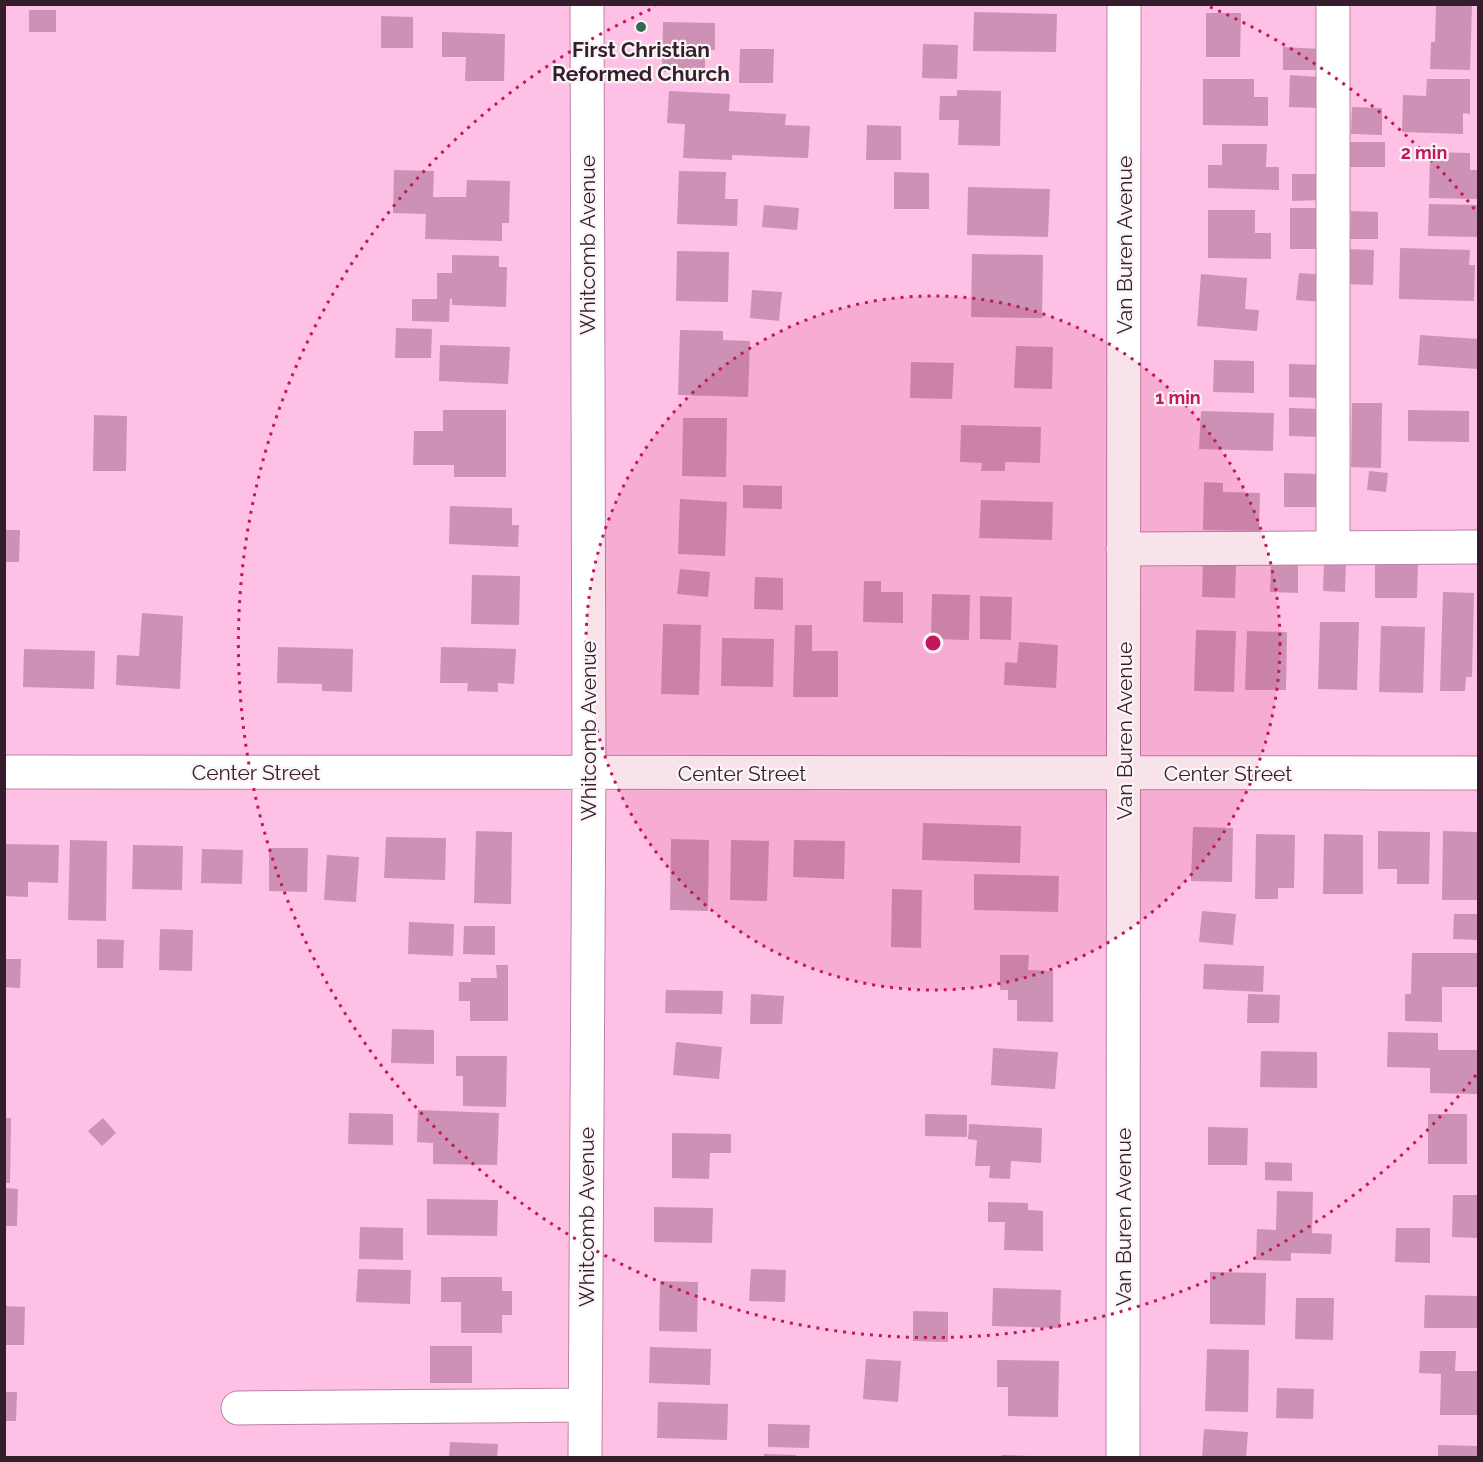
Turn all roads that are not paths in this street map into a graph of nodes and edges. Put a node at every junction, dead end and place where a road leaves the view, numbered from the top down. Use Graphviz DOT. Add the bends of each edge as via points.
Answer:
graph roads {
  1 [pos="586,4"];
  2 [pos="1124,4"];
  3 [pos="1333,4"];
  4 [pos="1479,547"];
  5 [pos="1333,548"];
  6 [pos="1123,549"];
  7 [pos="4,772"];
  8 [pos="589,772"];
  9 [pos="1124,773"];
  10 [pos="1479,773"];
  11 [pos="585,1405"];
  12 [pos="238,1408"];
  13 [pos="585,1458"];
  14 [pos="1123,1458"];
  1 -- 8 [label="street, Whitcomb Avenue"];
  2 -- 6 [label="street, Van Buren Avenue"];
  3 -- 5 [label="street"];
  4 -- 5 [label="street"];
  5 -- 6 [label="street"];
  6 -- 9 [label="street, Van Buren Avenue"];
  7 -- 8 [label="street, Center Street"];
  8 -- 9 [label="street, Center Street"];
  8 -- 11 [label="street, Whitcomb Avenue"];
  9 -- 10 [label="street, Center Street"];
  9 -- 14 [label="street, Van Buren Avenue"];
  11 -- 12 [label="street"];
  11 -- 13 [label="street, Whitcomb Avenue"];
}
